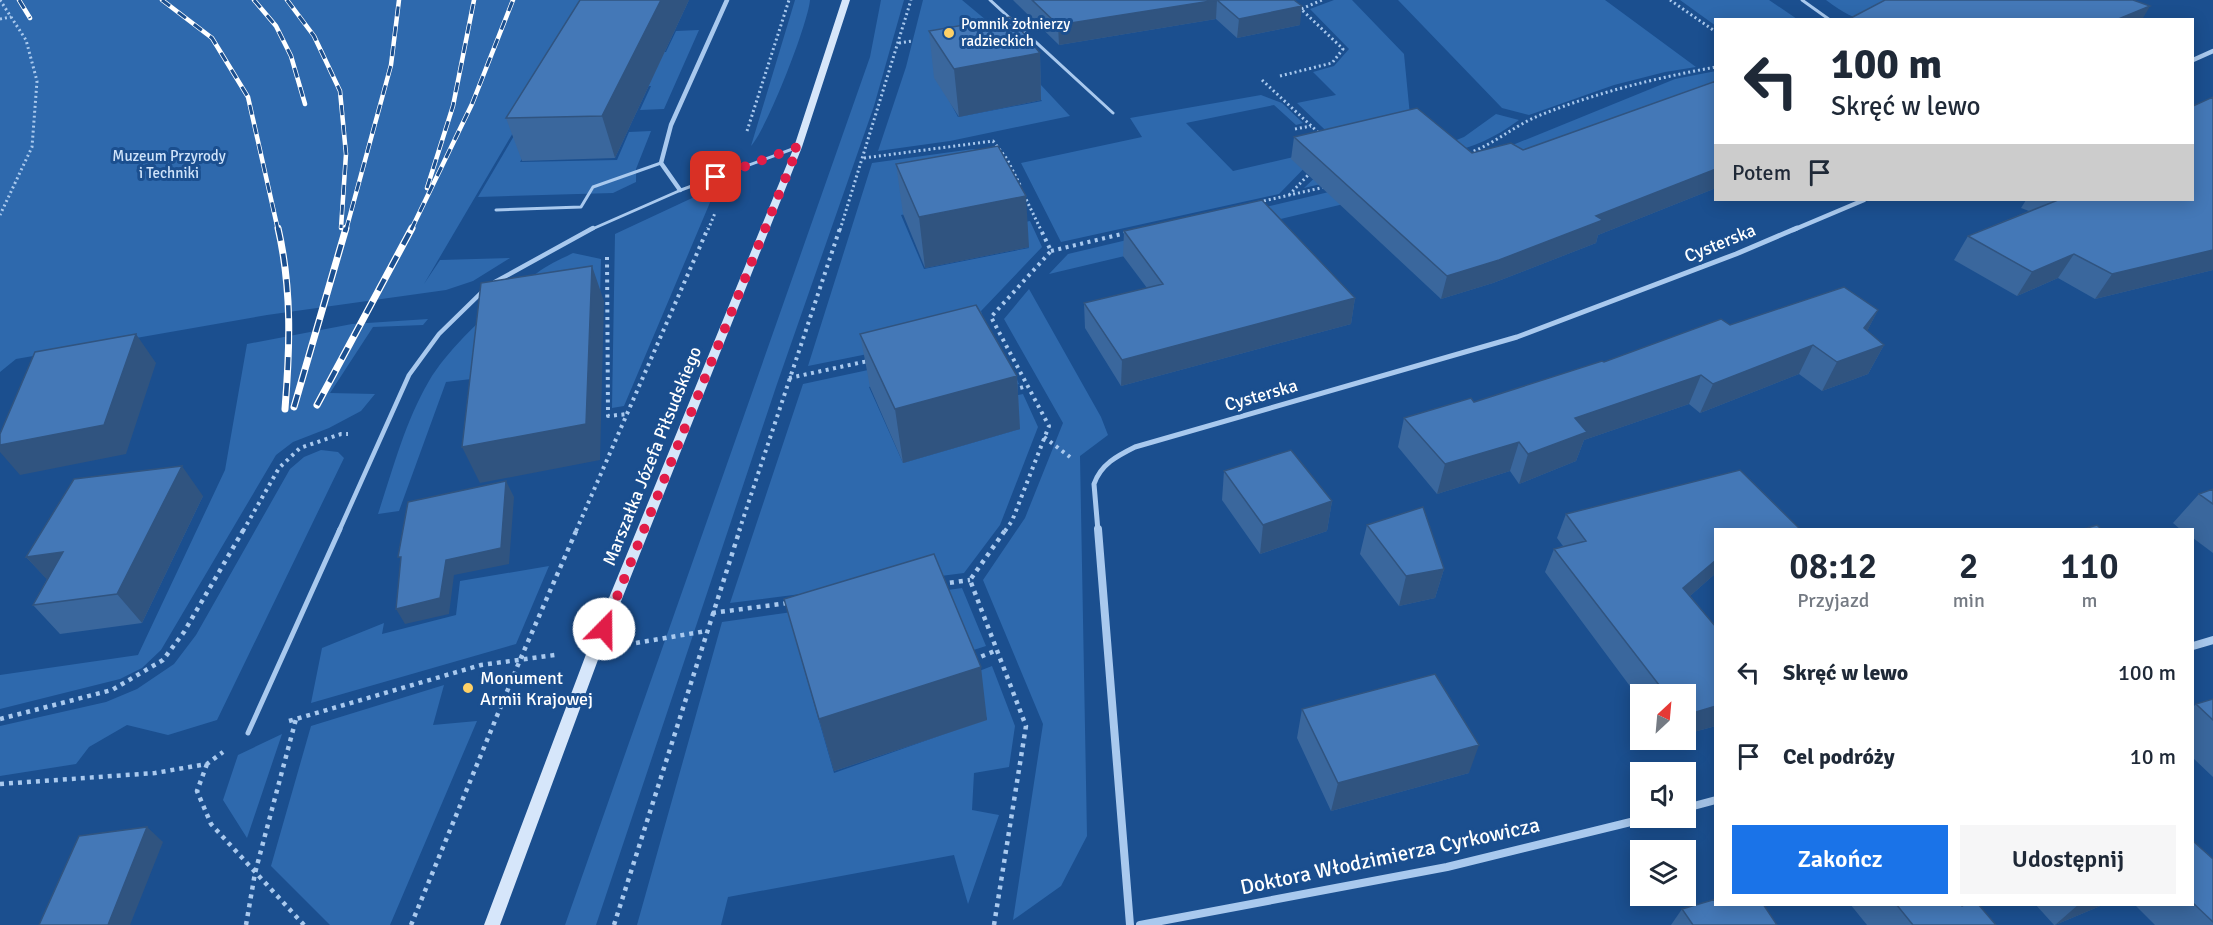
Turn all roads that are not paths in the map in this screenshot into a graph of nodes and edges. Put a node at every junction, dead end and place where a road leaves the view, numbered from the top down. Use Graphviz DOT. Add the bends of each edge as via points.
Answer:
graph roads {
  1 [pos="726,0"];
  2 [pos="846,0"];
  3 [pos="990,0"];
  4 [pos="1802,0"];
  5 [pos="1827,18"];
  6 [pos="2213,51"];
  7 [pos="2194,60"];
  8 [pos="1113,113"];
  9 [pos="798,147"];
  10 [pos="661,163"];
  11 [pos="680,190"];
  12 [pos="1862,201"];
  13 [pos="496,210"];
  14 [pos="493,283"];
  15 [pos="485,290"];
  16 [pos="2213,640"];
  17 [pos="2194,646"];
  18 [pos="249,733"];
  19 [pos="1714,801"];
  20 [pos="1696,805"];
  21 [pos="1630,822"];
  22 [pos="492,925"];
  23 [pos="1130,925"];
  24 [pos="1140,925"];
  1 -- 10 [label="street" via="671,125"];
  2 -- 9 [label="street, Marszałka Józefa Piłsudskiego"];
  3 -- 8 [label="lane"];
  4 -- 5 [label="lane"];
  6 -- 7 [label="street"];
  9 -- 11 [label="lane"];
  9 -- 22 [label="street, Marszałka Józefa Piłsudskiego" via="600,638"];
  10 -- 11 [label="street"];
  10 -- 13 [label="lane" via="593,187 581,207"];
  11 -- 14 [label="lane" via="539,254"];
  12 -- 23 [label="street, Cysterska" via="1736,254 1517,337 1135,447 1107,461 1094,484"];
  15 -- 18 [label="lane" via="439,334 409,375"];
  16 -- 17 [label="street"];
  19 -- 20 [label="street"];
  21 -- 24 [label="street, Doktora Włodzimierza Cyrkowicza" via="1447,867"];
}
